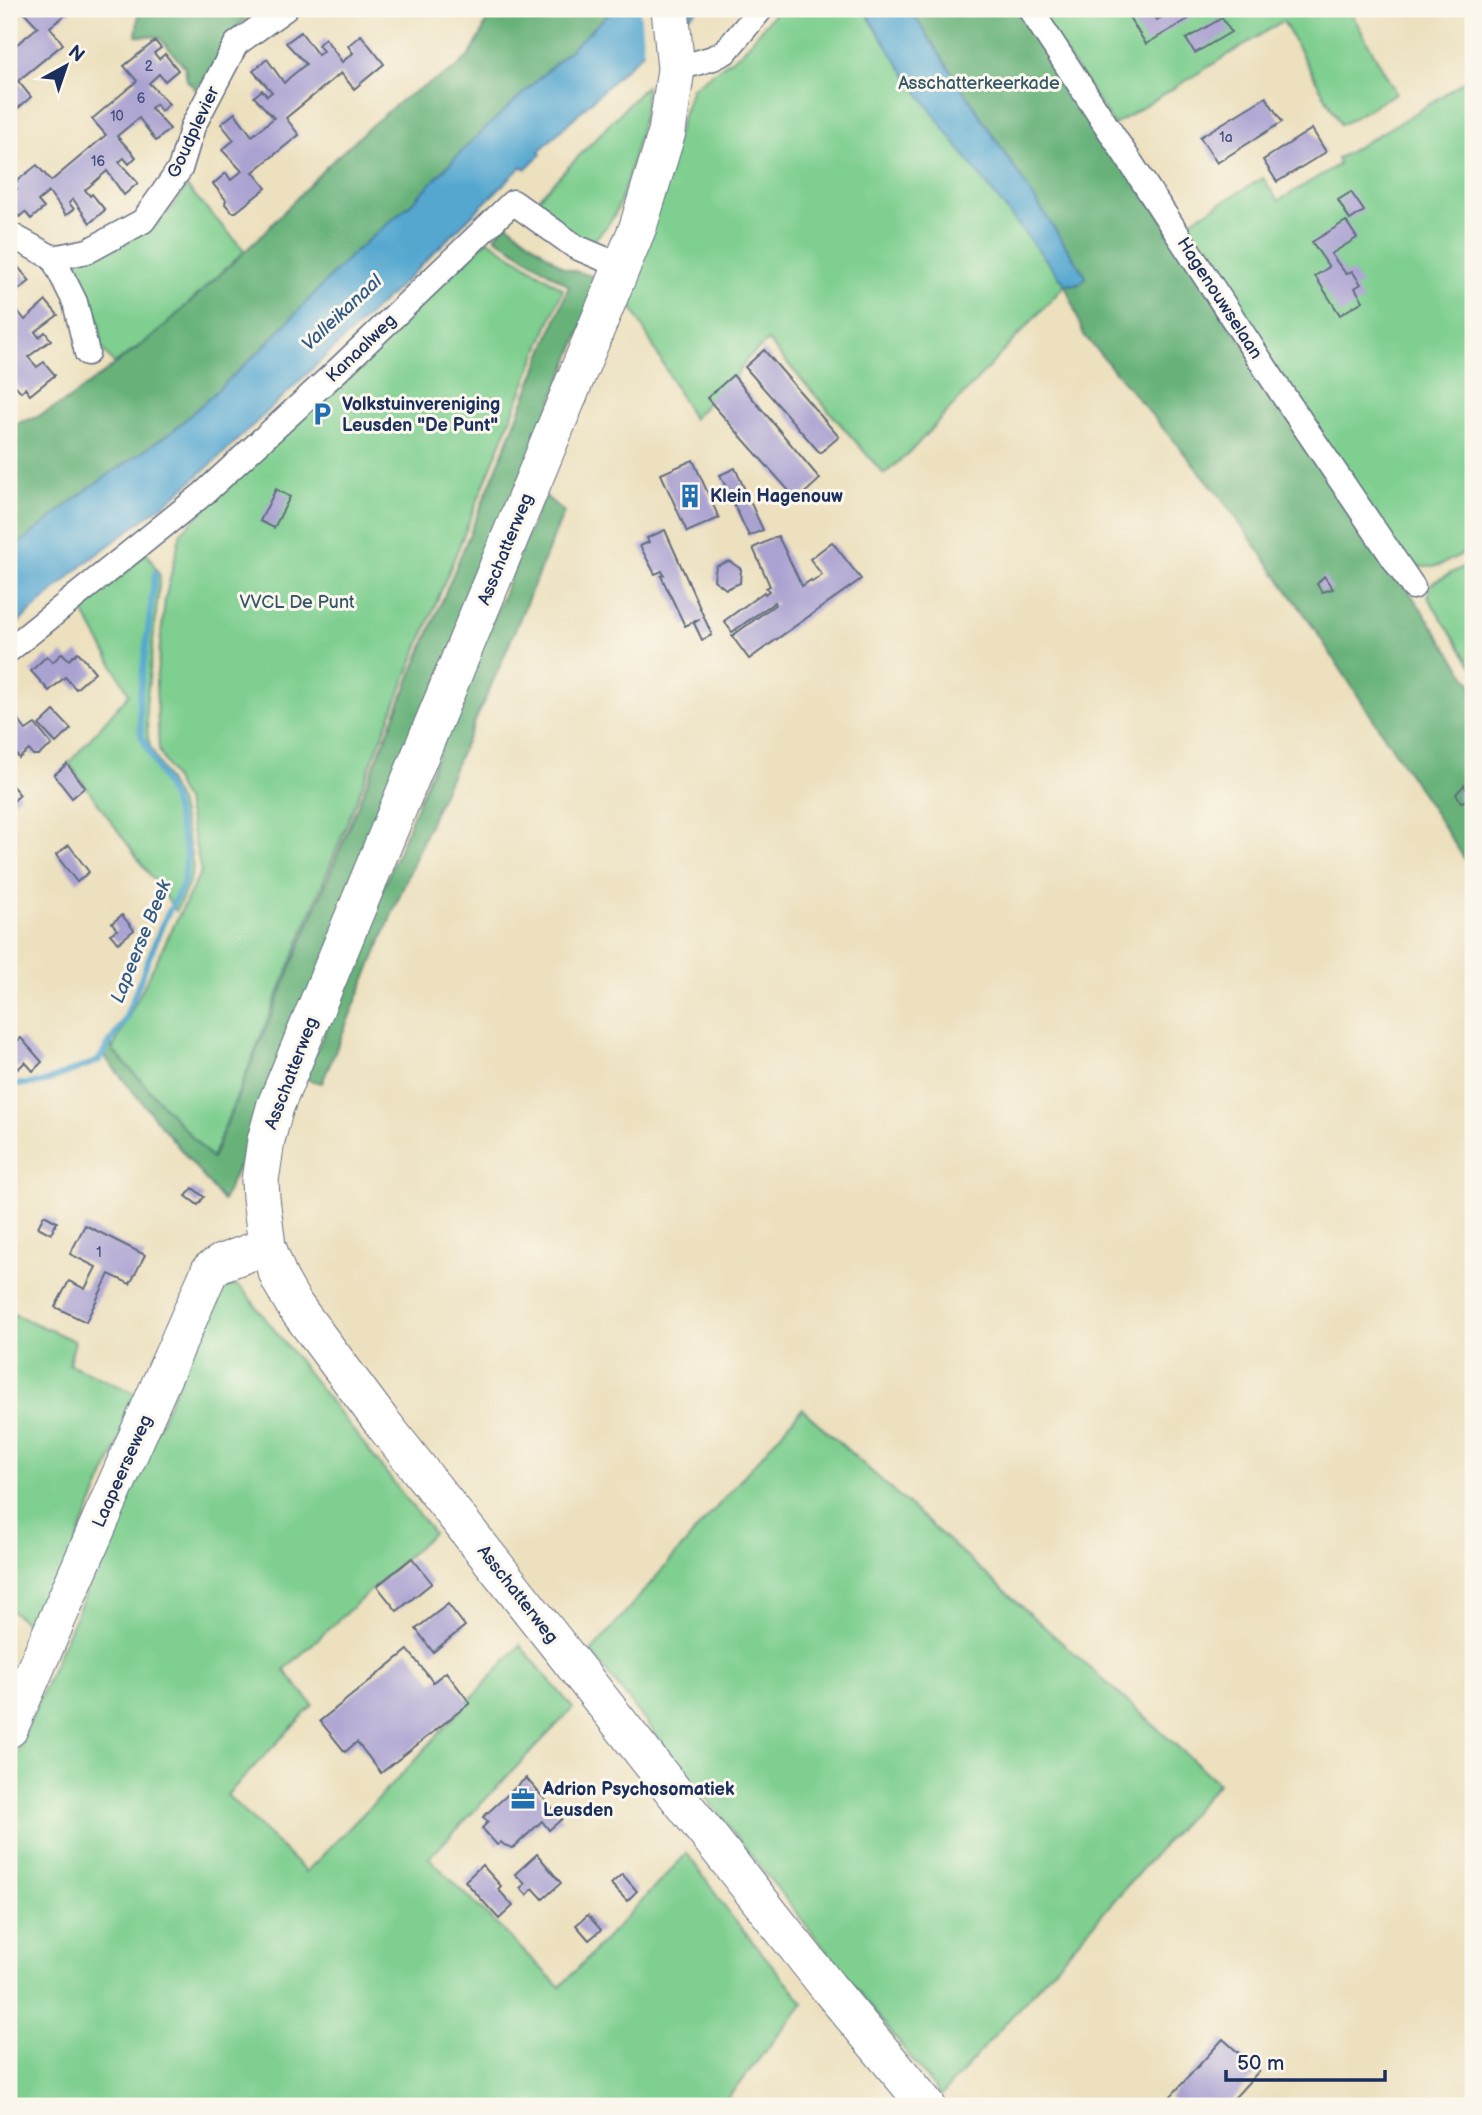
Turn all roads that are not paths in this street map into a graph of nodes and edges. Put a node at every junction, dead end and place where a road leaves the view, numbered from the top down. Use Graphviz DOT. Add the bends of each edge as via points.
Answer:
graph roads {
  1 [pos="285,9"];
  2 [pos="761,9"];
  3 [pos="1030,9"];
  4 [pos="673,39"];
  5 [pos="9,234"];
  6 [pos="53,258"];
  7 [pos="621,266"];
  8 [pos="87,353"];
  9 [pos="1413,587"];
  10 [pos="9,650"];
  11 [pos="267,1246"];
  12 [pos="9,1729"];
  13 [pos="927,2106"];
  1 -- 6 [label="street, Goudplevier" via="236,44 193,127 180,169 143,221 88,251"];
  2 -- 4 [label="street" via="725,52 713,58"];
  3 -- 9 [label="street, Hagenouwselaan"];
  4 -- 7 [label="street, Asschatterweg" via="667,132"];
  5 -- 6 [label="street"];
  6 -- 8 [label="street" via="75,302"];
  7 -- 10 [label="street, Kanaalweg" via="576,247 513,202 203,494"];
  7 -- 11 [label="street, Asschatterweg" via="275,1107 260,1181"];
  11 -- 12 [label="street, Laapeerseweg" via="210,1270"];
  11 -- 13 [label="street, Asschatterweg" via="295,1306 381,1421"];
}
